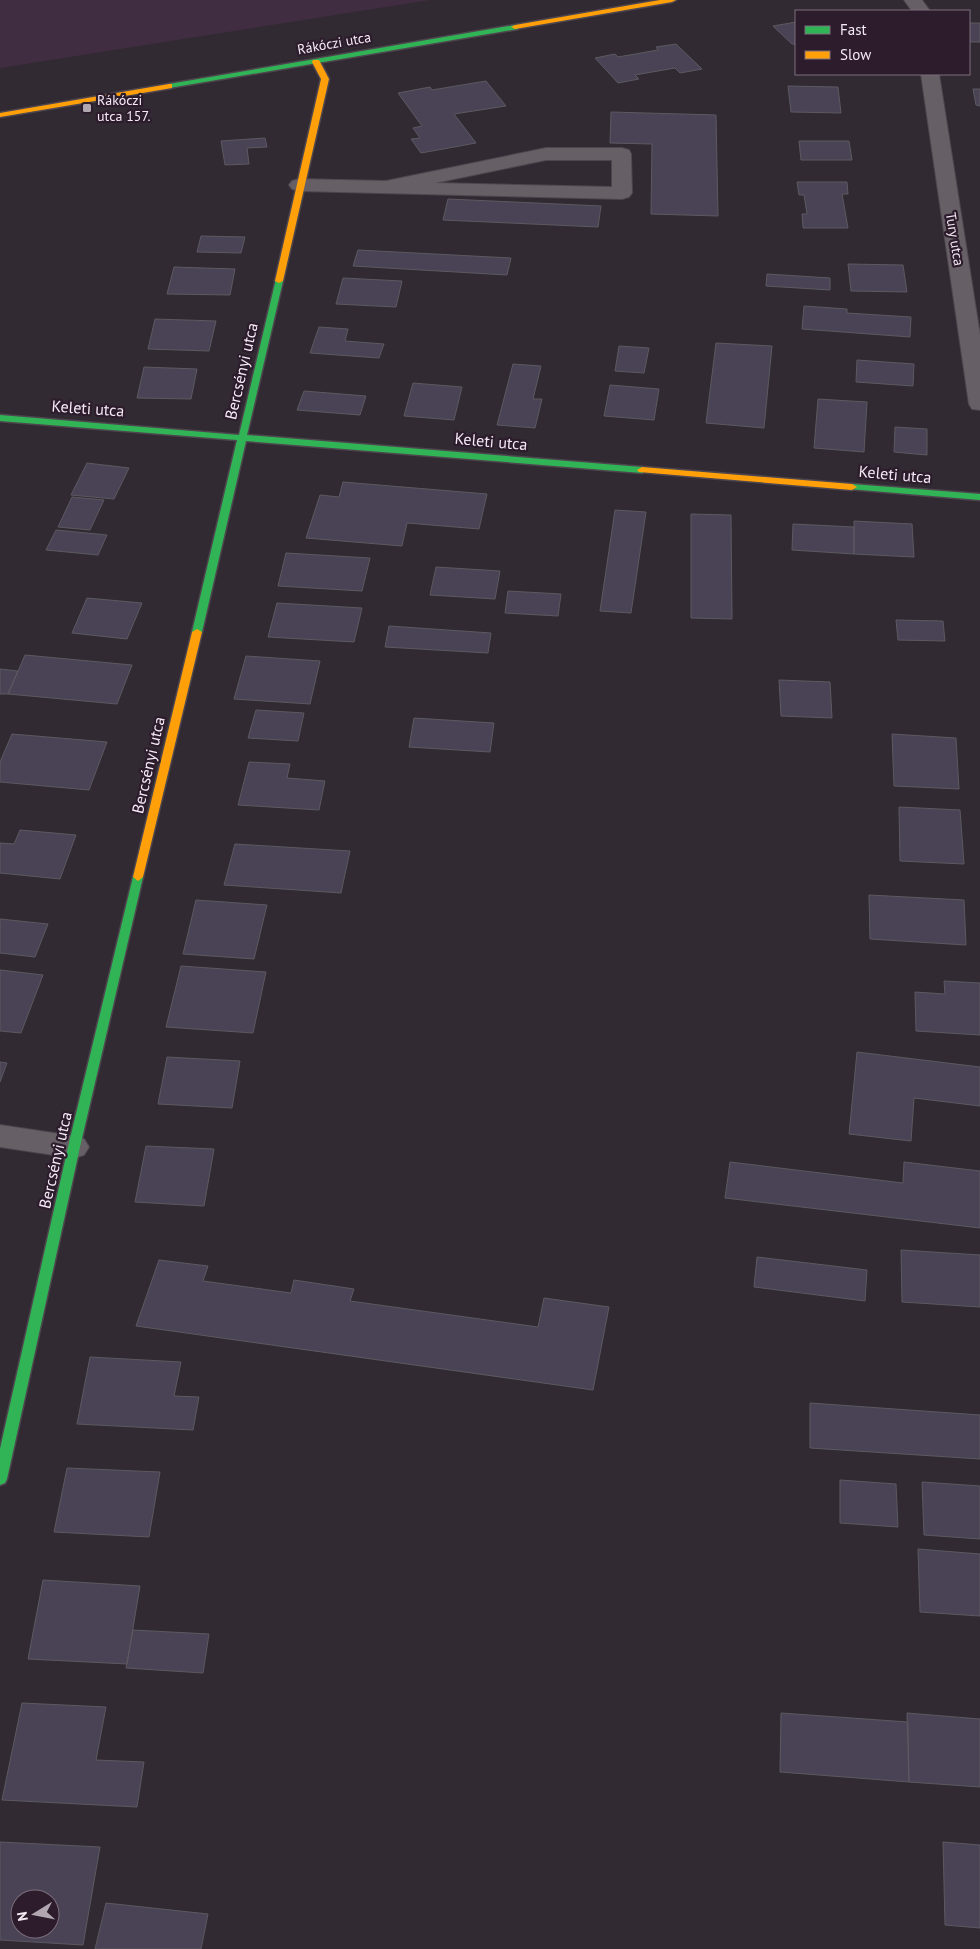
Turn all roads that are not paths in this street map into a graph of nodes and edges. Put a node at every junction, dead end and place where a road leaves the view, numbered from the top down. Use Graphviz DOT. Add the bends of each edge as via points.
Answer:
graph roads {
  1 [pos="672,0"];
  2 [pos="316,62"];
  3 [pos="930,75"];
  4 [pos="0,115"];
  5 [pos="299,185"];
  6 [pos="391,186"];
  7 [pos="980,404"];
  8 [pos="0,418"];
  9 [pos="243,437"];
  10 [pos="980,497"];
  11 [pos="0,1136"];
  12 [pos="74,1146"];
  13 [pos="0,1479"];
  1 -- 2 [label="street, Rákóczi utca"];
  2 -- 4 [label="street, Rákóczi utca"];
  2 -- 5 [label="street, Bercsényi utca" via="325,79"];
  3 -- 7 [label="street, Tury utca"];
  5 -- 6 [label="street"];
  5 -- 9 [label="street, Bercsényi utca"];
  6 -- 6 [label="street" via="622,193 622,154 546,154"];
  8 -- 9 [label="street, Keleti utca"];
  9 -- 10 [label="street, Keleti utca"];
  9 -- 12 [label="street, Bercsényi utca"];
  11 -- 12 [label="street"];
  12 -- 13 [label="street, Bercsényi utca"];
}
